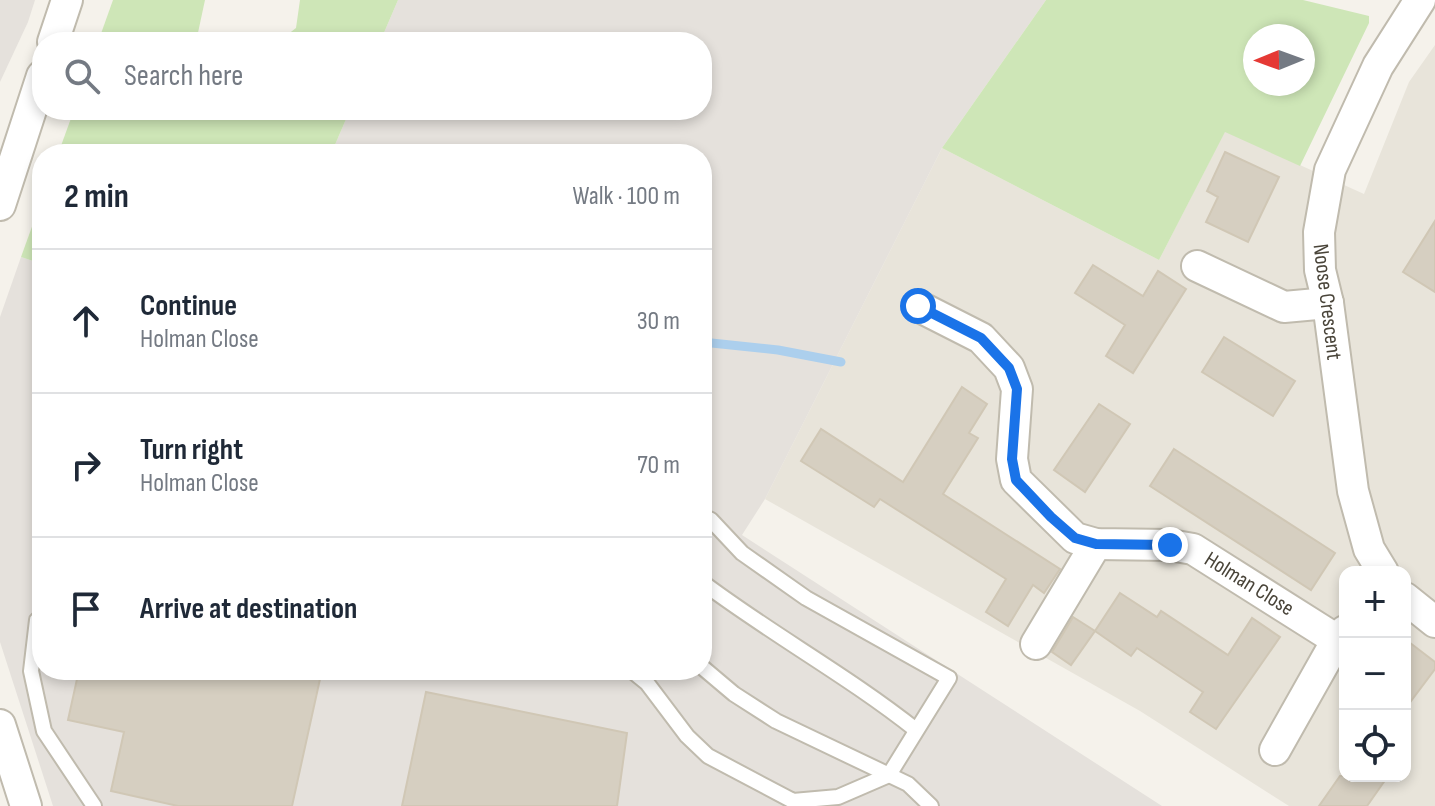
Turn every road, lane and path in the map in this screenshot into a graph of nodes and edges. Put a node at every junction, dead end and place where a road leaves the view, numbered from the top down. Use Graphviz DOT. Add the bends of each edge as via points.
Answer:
graph roads {
  1 [pos="67,0"];
  2 [pos="1420,0"];
  3 [pos="56,32"];
  4 [pos="32,99"];
  5 [pos="7,157"];
  6 [pos="0,205"];
  7 [pos="1197,266"];
  8 [pos="1328,303"];
  9 [pos="918,306"];
  10 [pos="712,521"];
  11 [pos="1096,544"];
  12 [pos="1379,566"];
  13 [pos="712,590"];
  14 [pos="1411,603"];
  15 [pos="1435,622"];
  16 [pos="1339,635"];
  17 [pos="1340,638"];
  18 [pos="1036,644"];
  19 [pos="712,675"];
  20 [pos="33,680"];
  21 [pos="643,680"];
  22 [pos="0,725"];
  23 [pos="916,730"];
  24 [pos="1275,750"];
  25 [pos="889,775"];
  26 [pos="26,806"];
  27 [pos="94,806"];
  28 [pos="931,806"];
  1 -- 3 [label="street"];
  2 -- 8 [label="street, Noose Crescent" via="1378,66 1330,170 1319,232"];
  4 -- 5 [label="street"];
  5 -- 6 [label="street"];
  7 -- 8 [label="street" via="1284,307"];
  8 -- 12 [label="street, Noose Crescent" via="1353,491 1369,549"];
  9 -- 11 [label="street, Holman Close" via="981,338 1009,368 1017,389 1012,459 1016,480 1075,538"];
  10 -- 23 [label="lane" via="742,553 806,598 949,678"];
  11 -- 16 [label="street, Holman Close" via="1193,549"];
  11 -- 18 [label="street"];
  13 -- 23 [label="lane"];
  14 -- 15 [label="street"];
  17 -- 24 [label="street"];
  19 -- 25 [label="lane" via="776,721"];
  20 -- 27 [label="lane" via="44,731"];
  21 -- 25 [label="lane" via="708,756 793,801 838,797"];
  22 -- 26 [label="street"];
  23 -- 25 [label="lane"];
  25 -- 28 [label="lane" via="908,784"];
}
